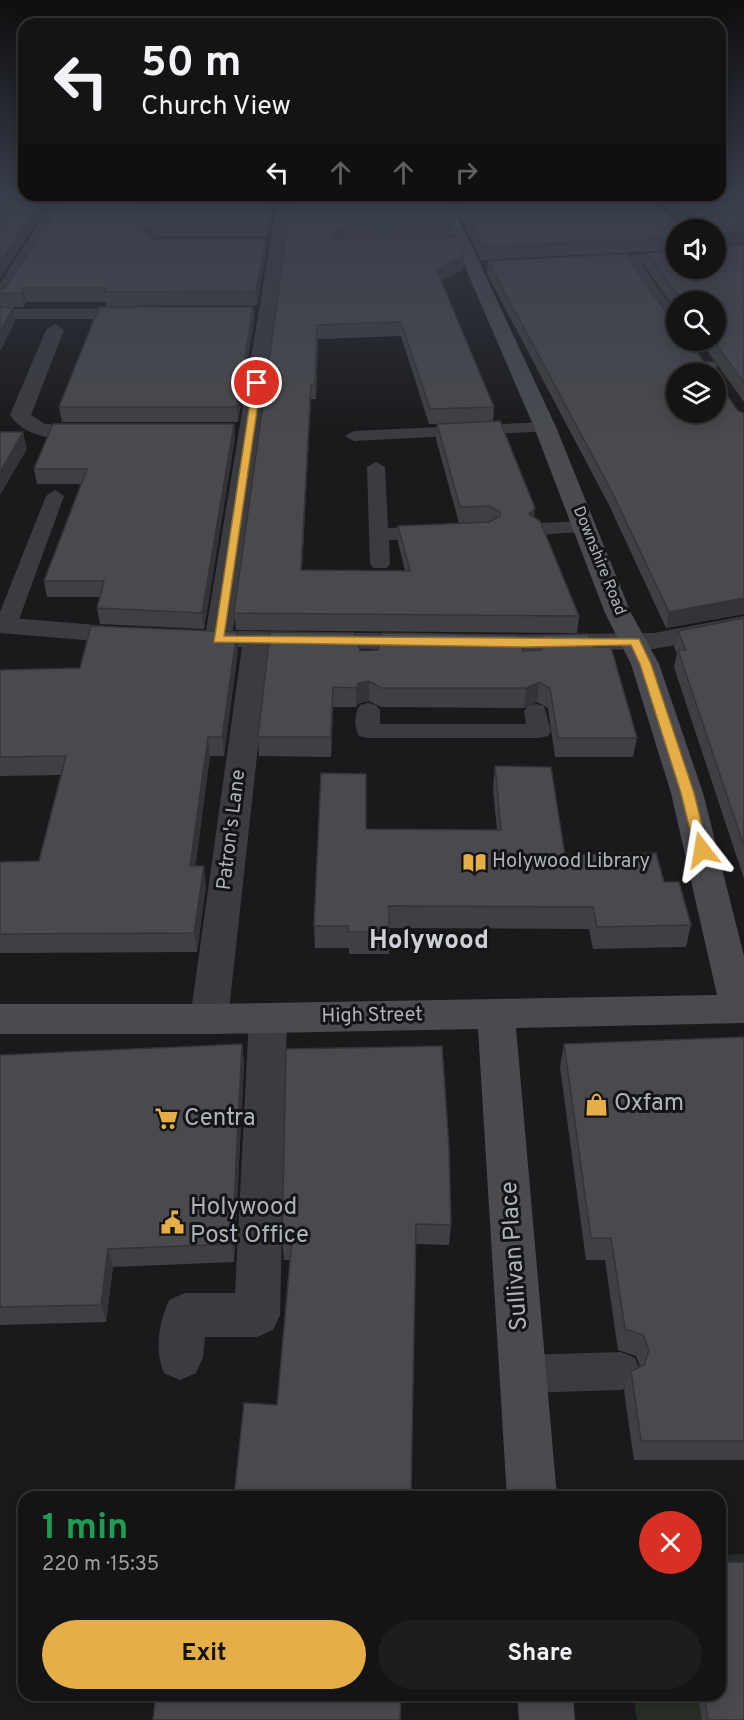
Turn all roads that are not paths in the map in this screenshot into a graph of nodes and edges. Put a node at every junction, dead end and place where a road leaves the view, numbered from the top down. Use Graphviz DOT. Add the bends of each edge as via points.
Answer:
graph roads {
  1 [pos="15,273"];
  2 [pos="274,273"];
  3 [pos="486,273"];
  4 [pos="639,273"];
  5 [pos="0,296"];
  6 [pos="268,312"];
  7 [pos="666,312"];
  8 [pos="246,313"];
  9 [pos="0,314"];
  10 [pos="159,314"];
  11 [pos="55,330"];
  12 [pos="545,427"];
  13 [pos="110,430"];
  14 [pos="227,430"];
  15 [pos="250,430"];
  16 [pos="354,436"];
  17 [pos="376,467"];
  18 [pos="55,496"];
  19 [pos="584,527"];
  20 [pos="540,529"];
  21 [pos="456,531"];
  22 [pos="379,534"];
  23 [pos="380,564"];
  24 [pos="744,624"];
  25 [pos="3,625"];
  26 [pos="218,640"];
  27 [pos="256,641"];
  28 [pos="635,642"];
  29 [pos="368,720"];
  30 [pos="537,721"];
  31 [pos="742,1009"];
  32 [pos="496,1014"];
  33 [pos="268,1018"];
  34 [pos="0,1019"];
  35 [pos="209,1019"];
  36 [pos="180,1357"];
  37 [pos="621,1371"];
  38 [pos="524,1374"];
  39 [pos="532,1491"];
  40 [pos="545,1701"];
  41 [pos="546,1720"];
  1 -- 5 [label="street"];
  2 -- 6 [label="street"];
  3 -- 12 [label="street, Downshire Road"];
  4 -- 7 [label="street"];
  6 -- 8 [label="street"];
  6 -- 15 [label="street"];
  9 -- 10 [label="street"];
  11 -- 13 [label="street" via="21,410 23,420 43,429"];
  12 -- 16 [label="lane"];
  12 -- 19 [label="street, Downshire Road"];
  14 -- 15 [label="street"];
  15 -- 26 [label="street"];
  17 -- 22 [label="lane"];
  18 -- 25 [label="lane"];
  19 -- 20 [label="lane"];
  19 -- 28 [label="street, Downshire Road" via="618,613"];
  21 -- 22 [label="lane"];
  22 -- 23 [label="lane"];
  24 -- 28 [label="street"];
  25 -- 26 [label="street"];
  26 -- 27 [label="street"];
  27 -- 28 [label="street" via="368,652 527,653"];
  27 -- 35 [label="street, Patron's Lane"];
  28 -- 31 [label="street, Downshire Road" via="687,793"];
  29 -- 30 [label="lane"];
  31 -- 32 [label="street, High Street"];
  32 -- 33 [label="street, High Street"];
  32 -- 38 [label="street, Sullivan Place"];
  33 -- 35 [label="street, High Street"];
  33 -- 36 [label="street" via="257,1315 185,1315"];
  34 -- 35 [label="street, High Street"];
  37 -- 38 [label="lane"];
  38 -- 39 [label="street, Sullivan Place"];
  40 -- 41 [label="street"];
}
